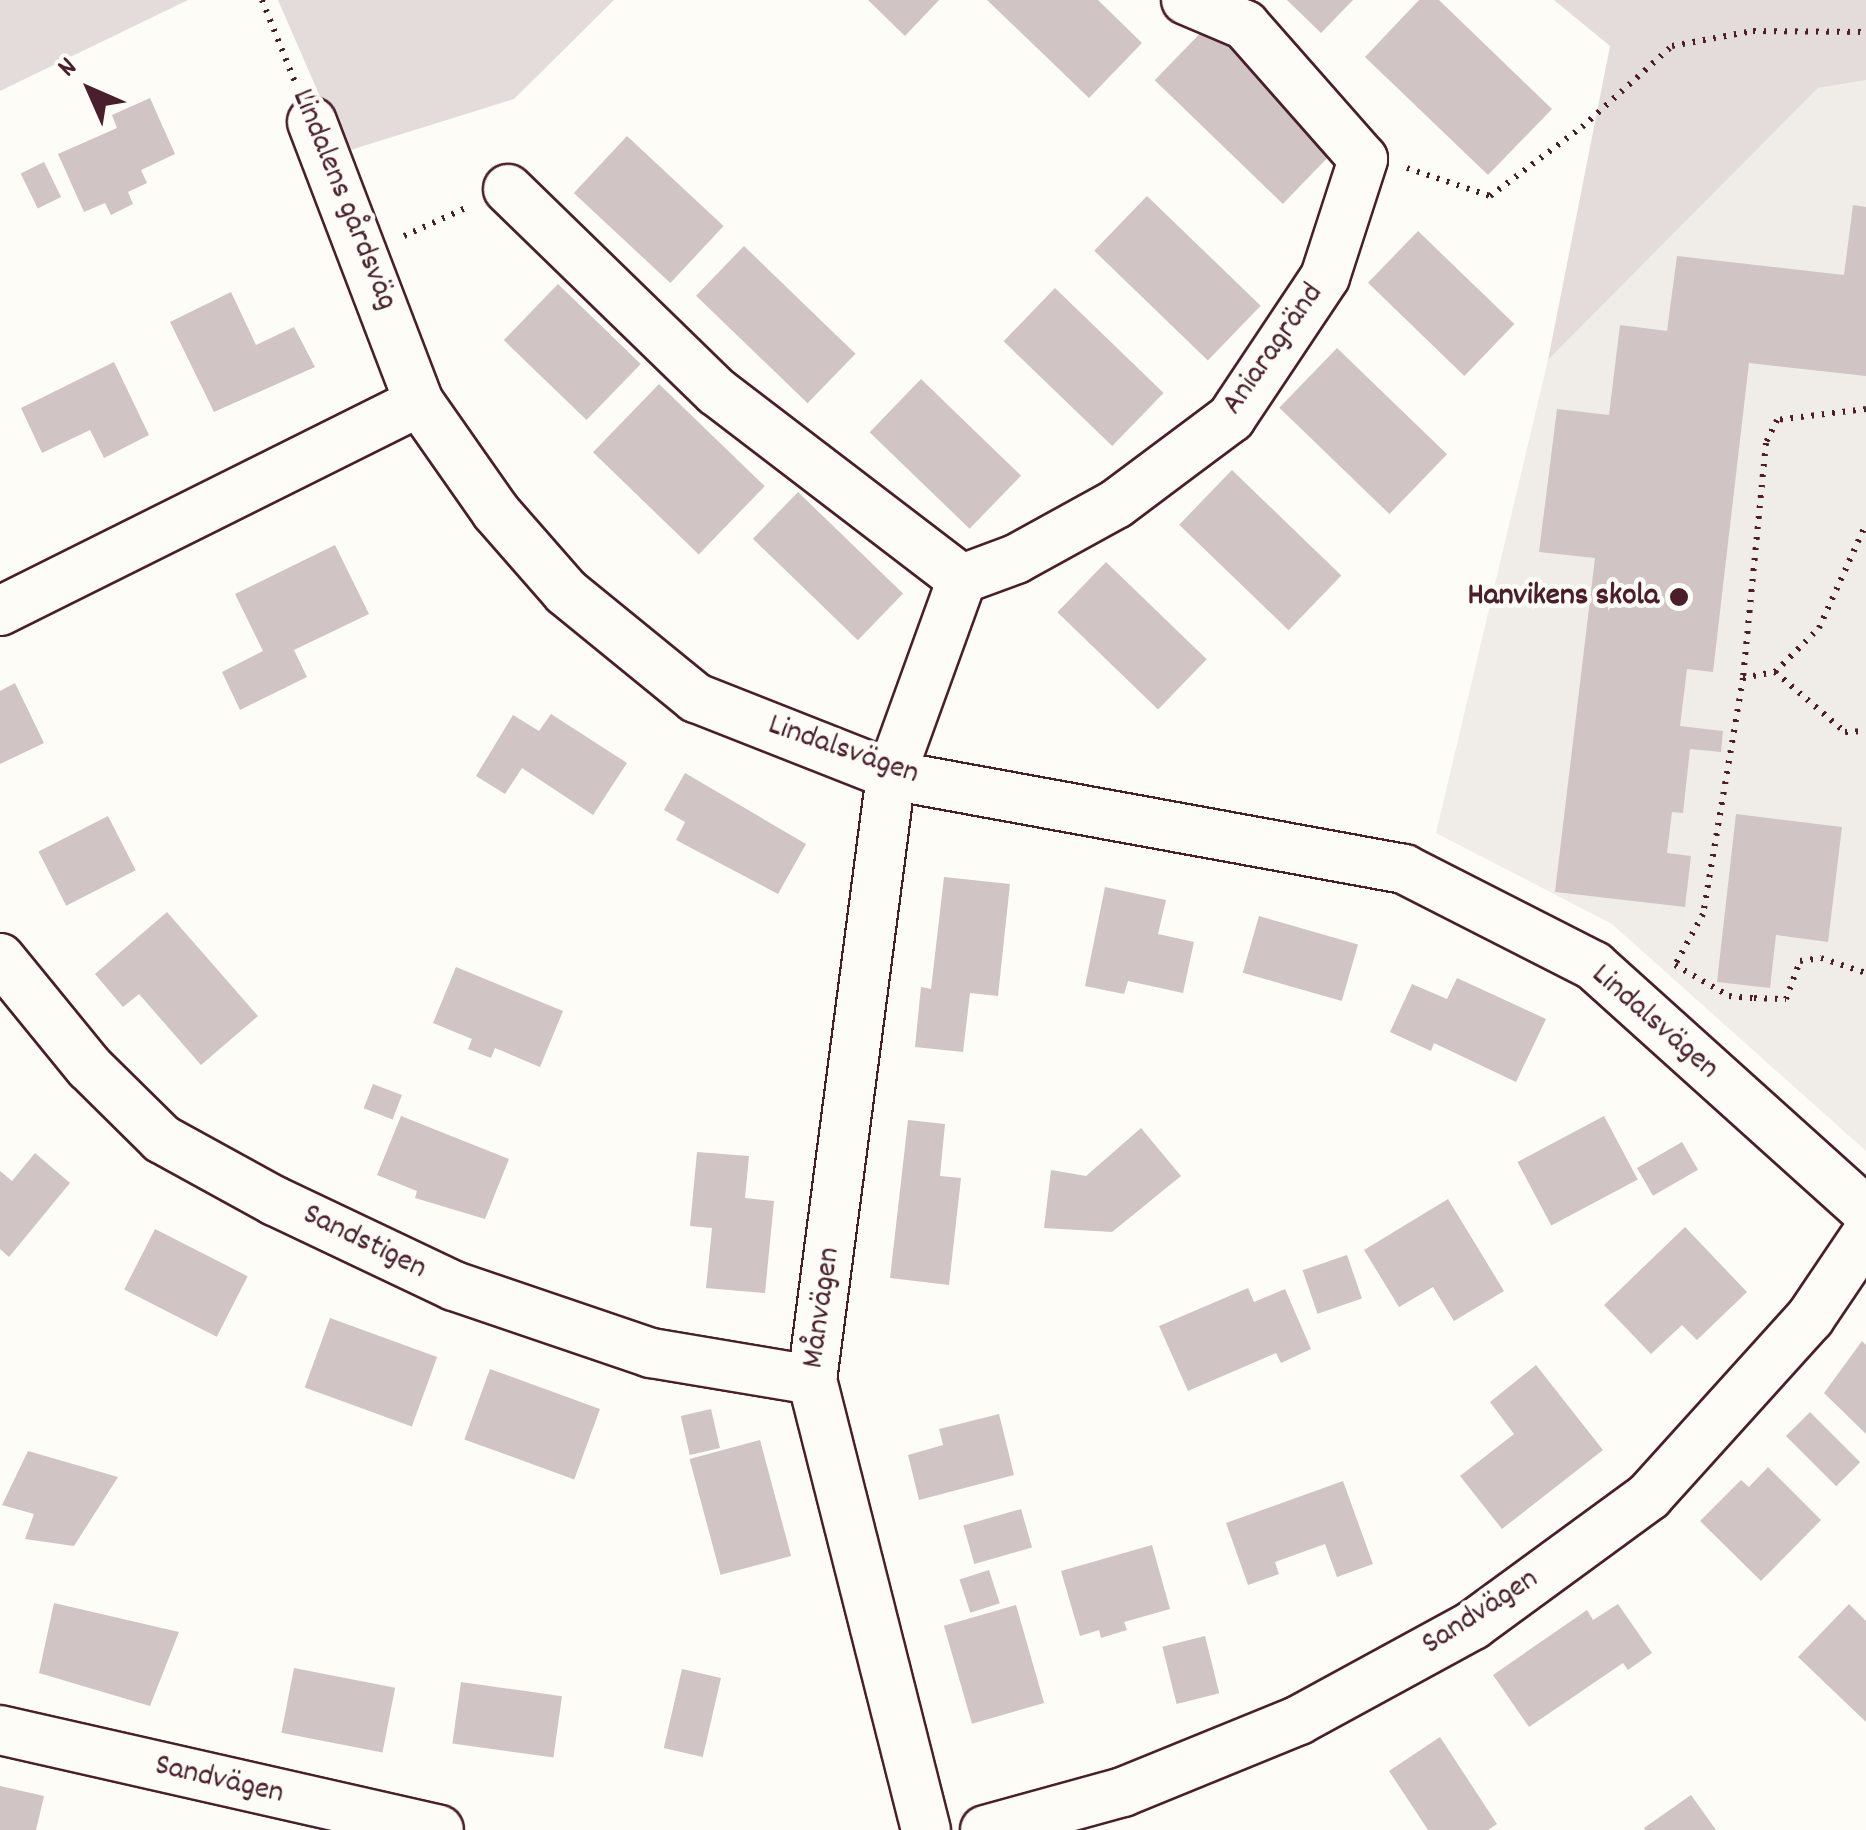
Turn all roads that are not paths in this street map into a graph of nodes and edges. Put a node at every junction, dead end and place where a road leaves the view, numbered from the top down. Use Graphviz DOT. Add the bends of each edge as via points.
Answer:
graph roads {
  1 [pos="1186,0"];
  2 [pos="312,122"];
  3 [pos="508,189"];
  4 [pos="419,402"];
  5 [pos="962,579"];
  6 [pos="0,611"];
  7 [pos="891,774"];
  8 [pos="0,958"];
  9 [pos="1866,1211"];
  10 [pos="1866,1234"];
  11 [pos="812,1380"];
  12 [pos="0,1730"];
  13 [pos="439,1830"];
  14 [pos="926,1830"];
  15 [pos="985,1830"];
  1 -- 5 [label="street, Aniaragränd" via="1246,25 1363,160 1325,277 1230,418 1116,504 1016,559"];
  2 -- 4 [label="street, Lindalens gårdsväg"];
  3 -- 5 [label="street" via="717,392"];
  4 -- 6 [label="street"];
  4 -- 7 [label="street, Lindalsvägen" via="496,512 566,592 696,698"];
  5 -- 7 [label="street"];
  7 -- 9 [label="street, Lindalsvägen" via="1404,869 1594,966"];
  7 -- 11 [label="street, Månvägen"];
  8 -- 11 [label="street, Sandstigen" via="89,1067 162,1139 274,1200 454,1286 650,1353"];
  10 -- 15 [label="street, Sandvägen" via="1810,1318 1650,1496 1473,1624 1299,1720 1124,1792"];
  11 -- 14 [label="street, Månvägen"];
  12 -- 13 [label="street, Sandvägen"];
}
